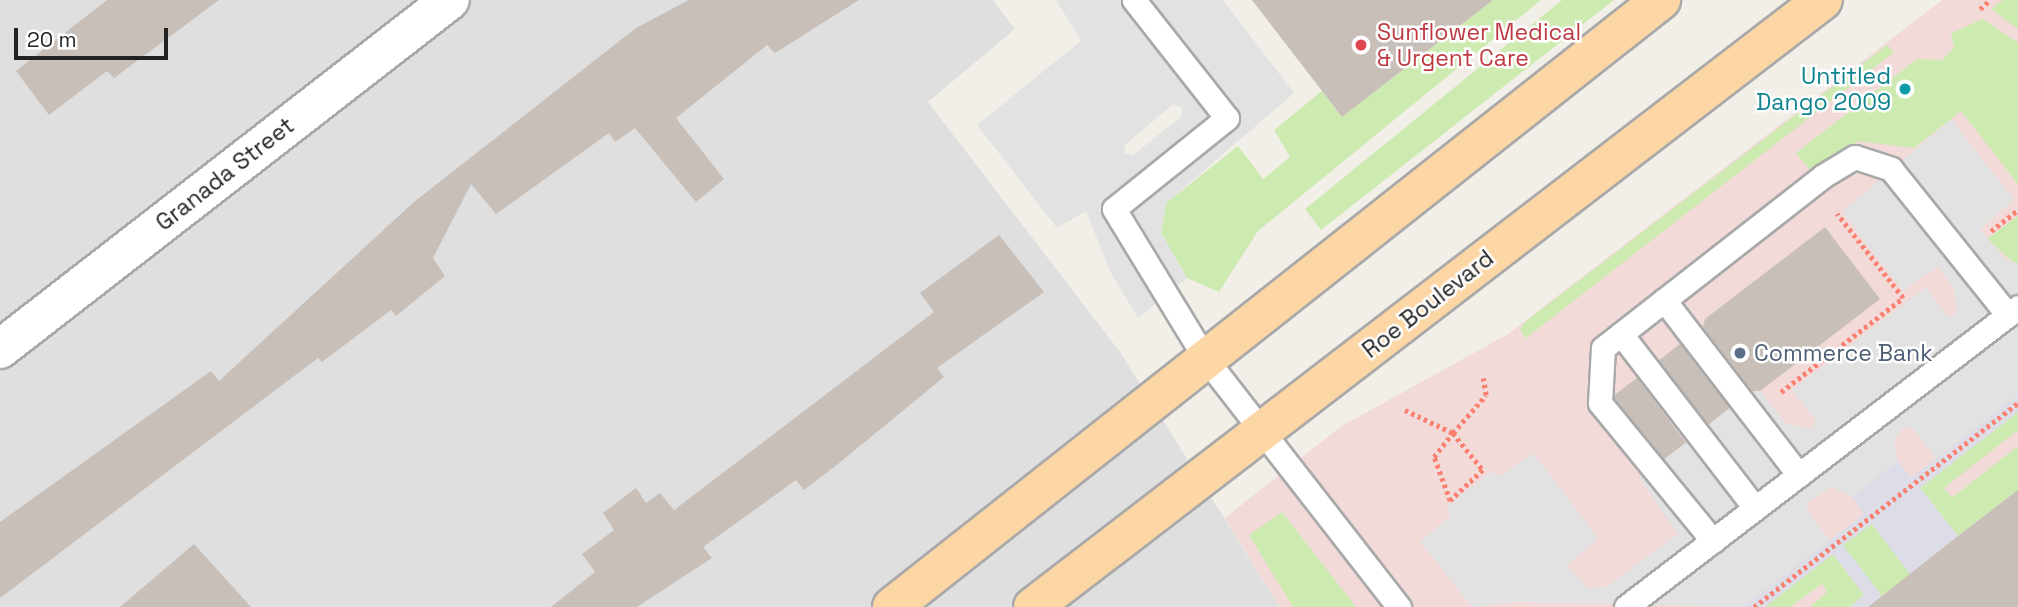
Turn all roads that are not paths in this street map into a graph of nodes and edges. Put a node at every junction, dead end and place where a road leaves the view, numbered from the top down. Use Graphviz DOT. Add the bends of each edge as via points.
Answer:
graph roads {
  1 [pos="450,0"];
  2 [pos="1134,0"];
  3 [pos="1661,0"];
  4 [pos="1823,0"];
  5 [pos="1664,300"];
  6 [pos="2013,311"];
  7 [pos="1621,334"];
  8 [pos="0,349"];
  9 [pos="1205,358"];
  10 [pos="1262,432"];
  11 [pos="1799,475"];
  12 [pos="1755,508"];
  13 [pos="1713,541"];
  14 [pos="1071,592"];
  15 [pos="892,607"];
  16 [pos="1033,607"];
  17 [pos="1399,607"];
  18 [pos="1626,607"];
  1 -- 8 [label="street, Granada Street"];
  2 -- 9 [label="lane" via="1227,118 1114,209"];
  3 -- 9 [label="main road"];
  4 -- 10 [label="main road, Roe Boulevard"];
  5 -- 6 [label="lane" via="1842,162 1866,158 1891,170"];
  5 -- 7 [label="lane"];
  5 -- 11 [label="lane"];
  6 -- 11 [label="lane"];
  7 -- 12 [label="lane"];
  7 -- 13 [label="lane" via="1603,348 1600,403"];
  9 -- 10 [label="lane"];
  9 -- 15 [label="main road"];
  10 -- 14 [label="main road, Roe Boulevard"];
  10 -- 17 [label="lane"];
  11 -- 12 [label="lane"];
  12 -- 13 [label="lane"];
  13 -- 18 [label="lane"];
  14 -- 16 [label="main road, Roe Boulevard"];
}
